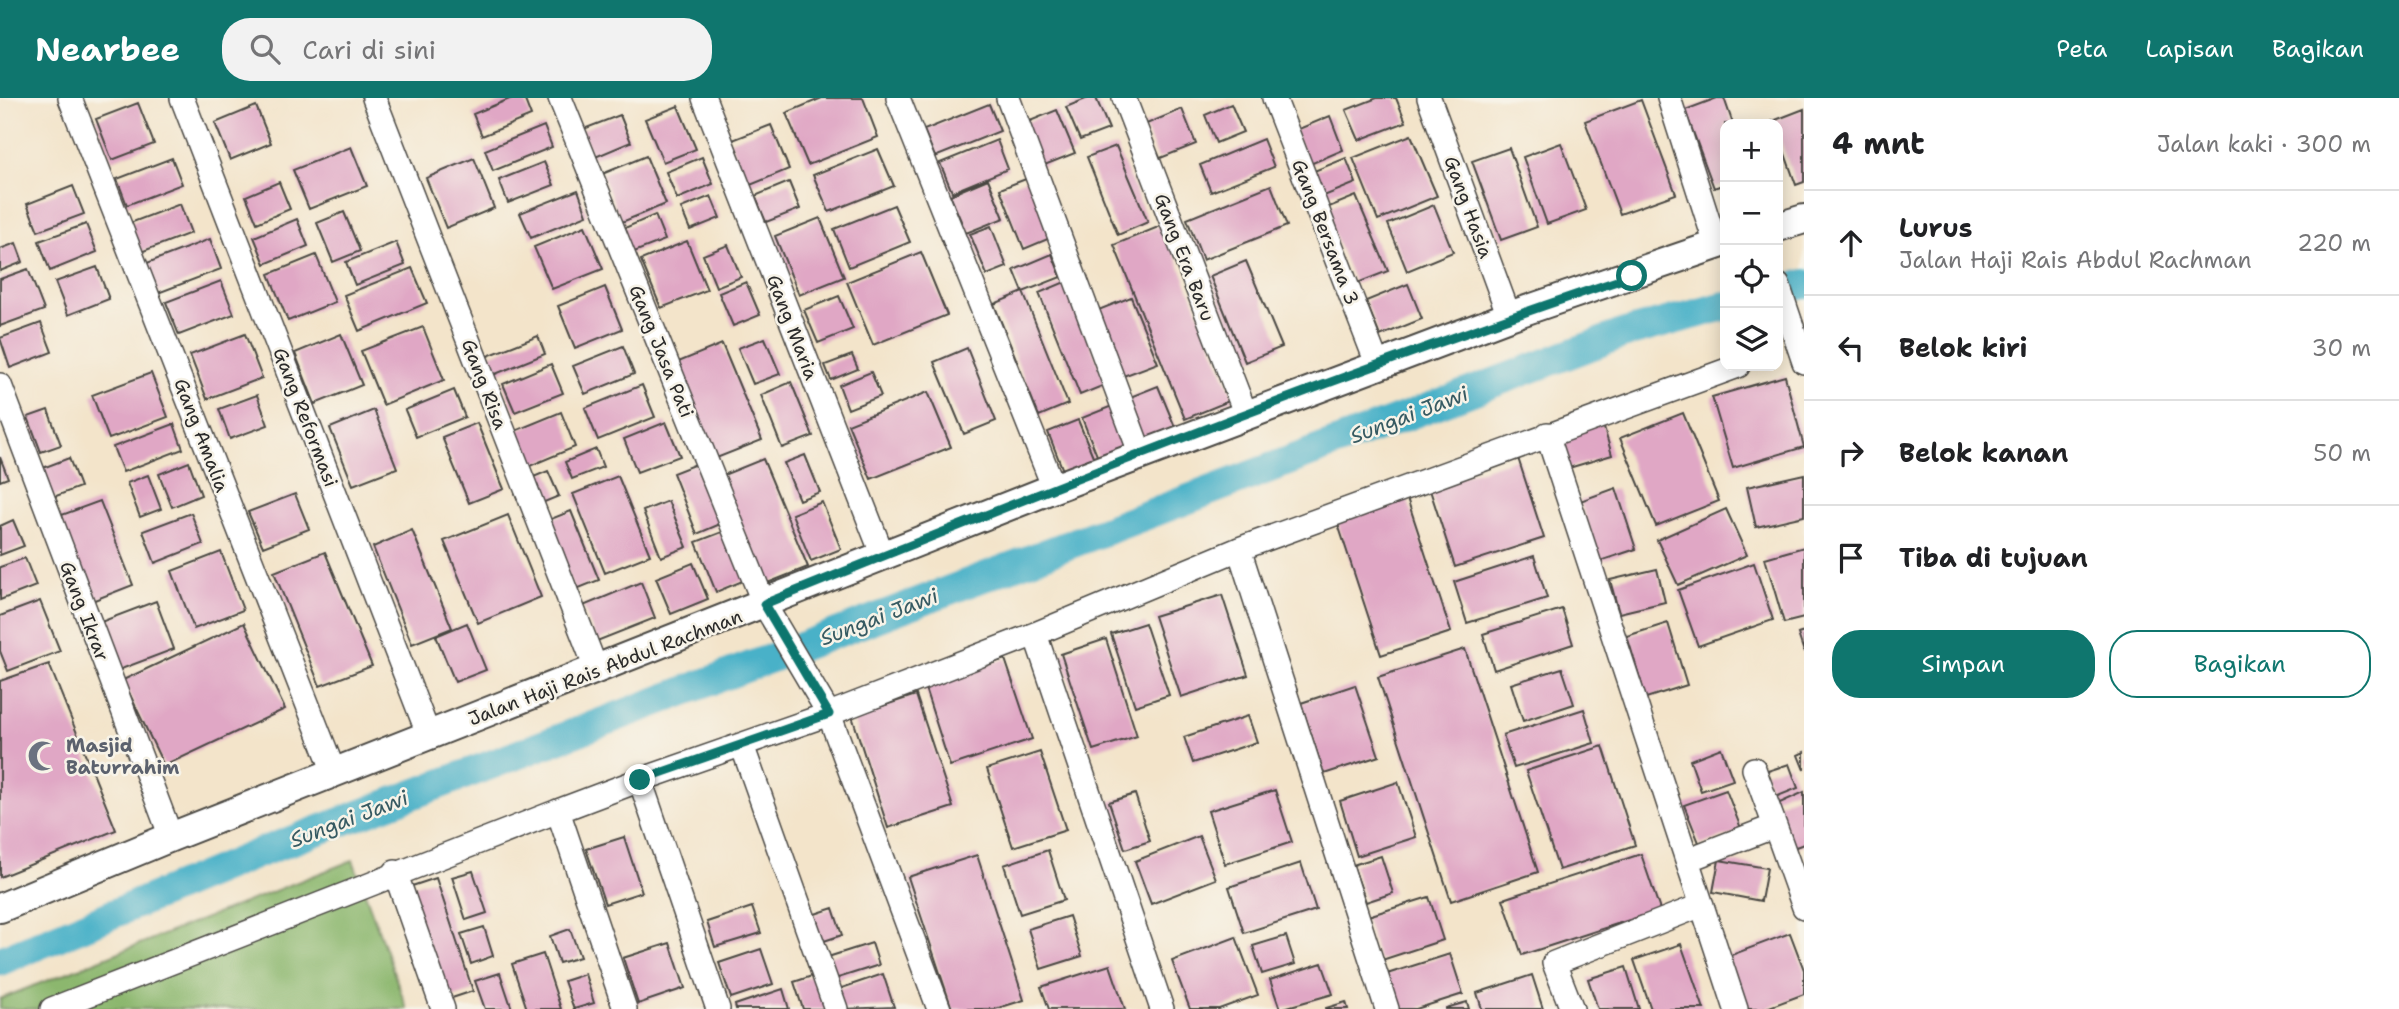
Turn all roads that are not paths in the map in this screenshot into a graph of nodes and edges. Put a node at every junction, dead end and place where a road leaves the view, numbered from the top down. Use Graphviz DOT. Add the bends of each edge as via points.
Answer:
graph roads {
  1 [pos="70,98"];
  2 [pos="182,98"];
  3 [pos="374,98"];
  4 [pos="560,98"];
  5 [pos="704,98"];
  6 [pos="898,98"];
  7 [pos="1008,98"];
  8 [pos="1124,98"];
  9 [pos="1274,98"];
  10 [pos="1429,98"];
  11 [pos="1669,98"];
  12 [pos="1804,219"];
  13 [pos="1783,225"];
  14 [pos="1720,241"];
  15 [pos="1720,244"];
  16 [pos="1783,301"];
  17 [pos="1509,316"];
  18 [pos="1796,350"];
  19 [pos="1378,366"];
  20 [pos="1724,371"];
  21 [pos="0,385"];
  22 [pos="1246,415"];
  23 [pos="1546,434"];
  24 [pos="1141,455"];
  25 [pos="1054,488"];
  26 [pos="1239,549"];
  27 [pos="883,556"];
  28 [pos="764,604"];
  29 [pos="1035,634"];
  30 [pos="597,671"];
  31 [pos="826,706"];
  32 [pos="429,736"];
  33 [pos="742,745"];
  34 [pos="1754,769"];
  35 [pos="334,772"];
  36 [pos="640,780"];
  37 [pos="558,811"];
  38 [pos="1775,826"];
  39 [pos="171,837"];
  40 [pos="1687,860"];
  41 [pos="395,872"];
  42 [pos="8,897"];
  43 [pos="1702,905"];
  44 [pos="1804,907"];
  45 [pos="52,1009"];
  46 [pos="443,1009"];
  47 [pos="625,1009"];
  48 [pos="718,1009"];
  49 [pos="836,1009"];
  50 [pos="939,1009"];
  51 [pos="1162,1009"];
  52 [pos="1387,1009"];
  53 [pos="1572,1009"];
  54 [pos="1736,1009"];
  1 -- 35 [label="street, Gang Amalia"];
  2 -- 32 [label="street, Gang Reformasi"];
  3 -- 30 [label="street, Gang Risa"];
  4 -- 28 [label="street, Gang Jasa Pati"];
  5 -- 27 [label="street, Gang Maria"];
  6 -- 25 [label="street"];
  7 -- 24 [label="street"];
  8 -- 22 [label="street, Gang Era Baru"];
  9 -- 19 [label="street, Gang Bersama 3"];
  10 -- 17 [label="street, Gang Hasia"];
  11 -- 14 [label="street"];
  12 -- 13 [label="street"];
  15 -- 17 [label="street, Jalan Haji Rais Abdul Rachman"];
  16 -- 18 [label="street"];
  17 -- 19 [label="street, Jalan Haji Rais Abdul Rachman"];
  19 -- 22 [label="street, Jalan Haji Rais Abdul Rachman"];
  20 -- 23 [label="street"];
  21 -- 39 [label="street, Gang Ikrar"];
  22 -- 24 [label="street, Jalan Haji Rais Abdul Rachman"];
  23 -- 26 [label="street"];
  23 -- 40 [label="street"];
  24 -- 25 [label="street, Jalan Haji Rais Abdul Rachman"];
  25 -- 27 [label="street, Jalan Haji Rais Abdul Rachman"];
  26 -- 29 [label="street"];
  26 -- 52 [label="street"];
  27 -- 28 [label="street, Jalan Haji Rais Abdul Rachman"];
  28 -- 30 [label="street, Jalan Haji Rais Abdul Rachman"];
  28 -- 31 [label="street, Gang Jasa Pati"];
  29 -- 31 [label="street"];
  29 -- 51 [label="street"];
  30 -- 32 [label="street, Jalan Haji Rais Abdul Rachman"];
  31 -- 33 [label="street"];
  31 -- 50 [label="street, Gang Jasa Pati"];
  32 -- 35 [label="street, Jalan Haji Rais Abdul Rachman"];
  33 -- 36 [label="street"];
  33 -- 49 [label="street"];
  34 -- 38 [label="street"];
  35 -- 39 [label="street, Jalan Haji Rais Abdul Rachman"];
  36 -- 37 [label="street"];
  36 -- 48 [label="street"];
  37 -- 41 [label="street"];
  37 -- 47 [label="street"];
  38 -- 40 [label="street"];
  38 -- 44 [label="street"];
  39 -- 42 [label="street, Jalan Haji Rais Abdul Rachman"];
  40 -- 43 [label="street"];
  41 -- 45 [label="street"];
  41 -- 46 [label="street"];
  43 -- 53 [label="street" via="1554,963"];
  43 -- 54 [label="street"];
}
